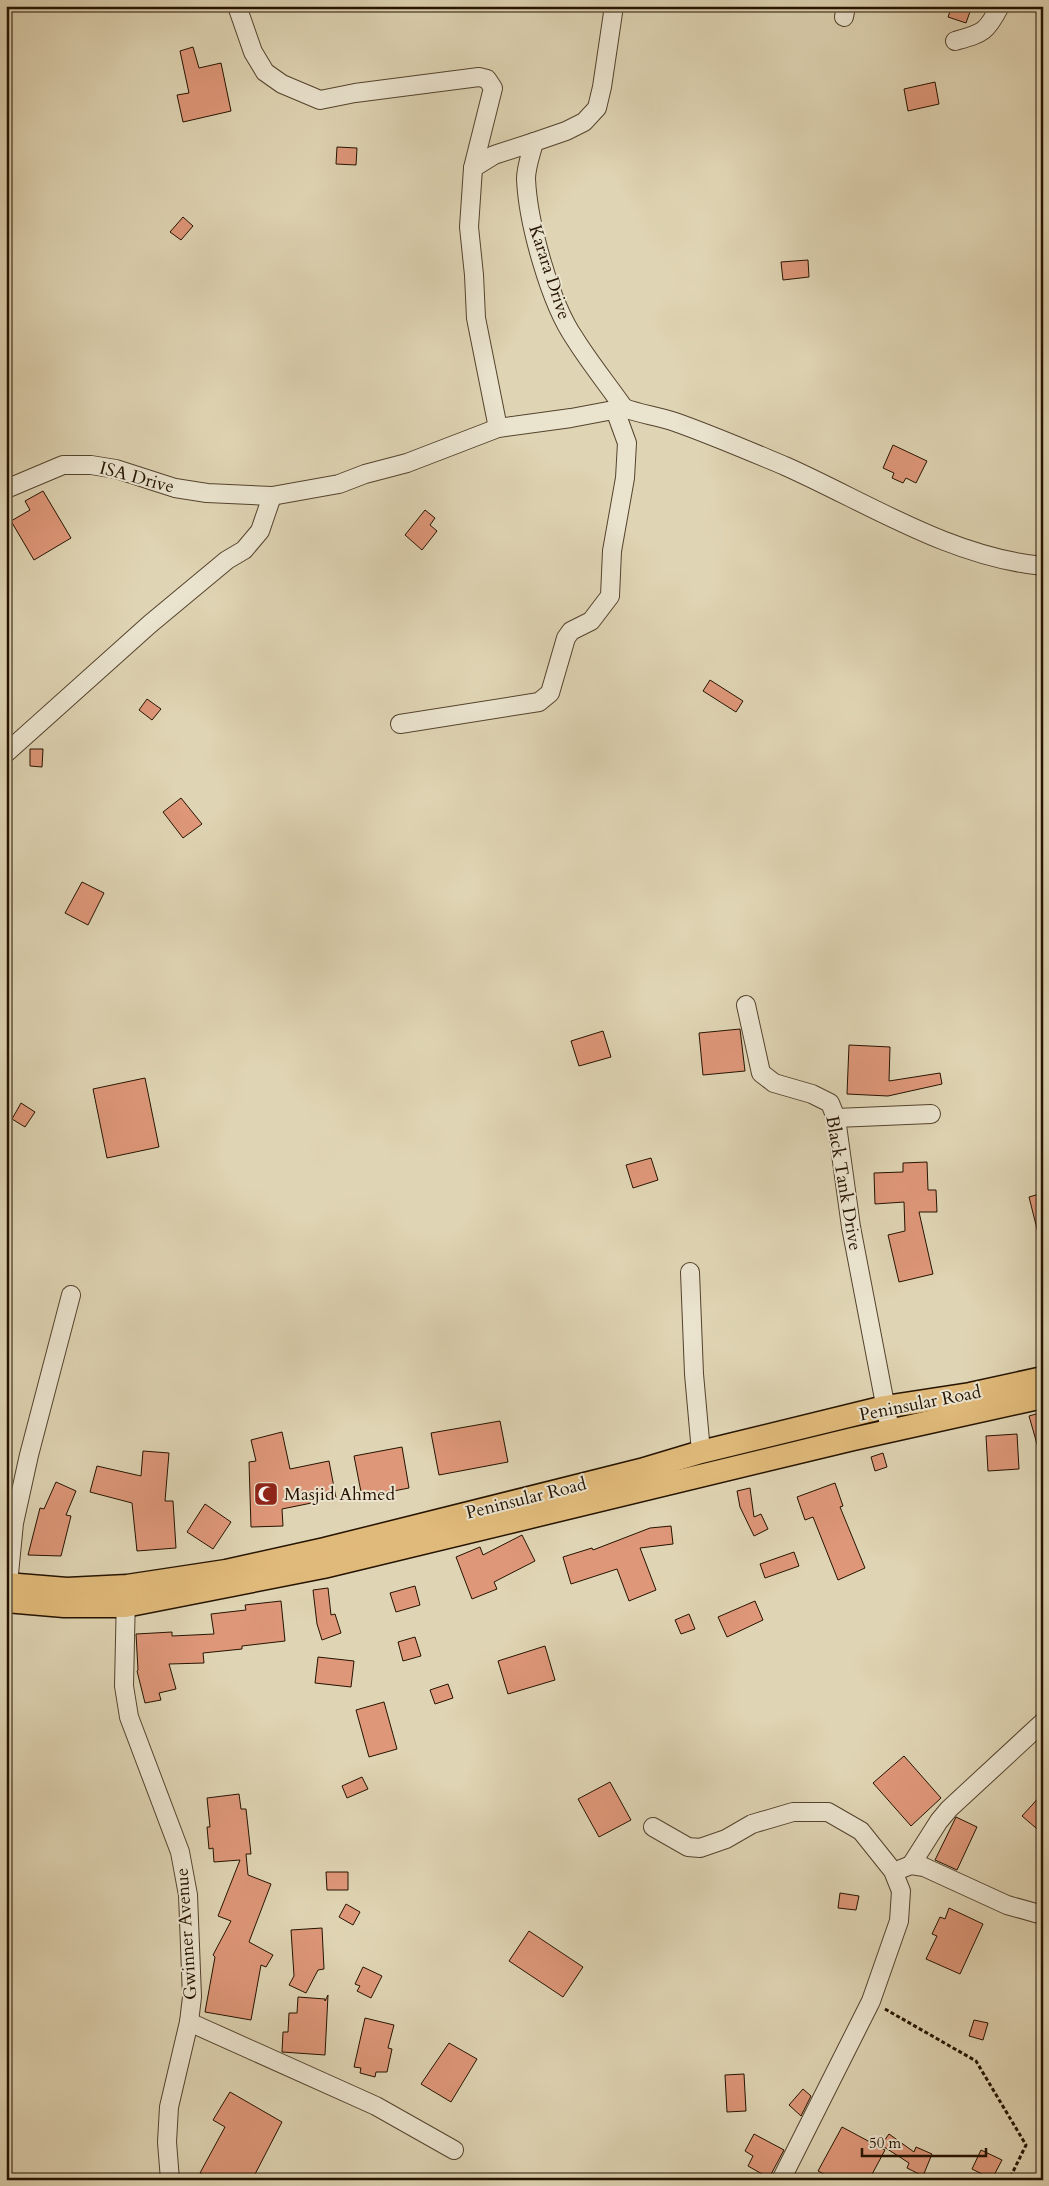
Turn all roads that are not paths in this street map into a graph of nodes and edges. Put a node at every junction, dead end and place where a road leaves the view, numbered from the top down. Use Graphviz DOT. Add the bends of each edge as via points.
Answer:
graph roads {
  1 [pos="238,6"];
  2 [pos="614,6"];
  3 [pos="1000,6"];
  4 [pos="955,41"];
  5 [pos="534,142"];
  6 [pos="473,168"];
  7 [pos="619,409"];
  8 [pos="498,428"];
  9 [pos="6,489"];
  10 [pos="272,496"];
  11 [pos="1043,566"];
  12 [pos="400,724"];
  13 [pos="6,753"];
  14 [pos="746,1005"];
  15 [pos="931,1114"];
  16 [pos="836,1118"];
  17 [pos="690,1272"];
  18 [pos="72,1295"];
  19 [pos="1043,1378"];
  20 [pos="1043,1397"];
  21 [pos="884,1408"];
  22 [pos="890,1430"];
  23 [pos="700,1452"];
  24 [pos="7,1590"];
  25 [pos="126,1596"];
  26 [pos="1043,1722"];
  27 [pos="653,1827"];
  28 [pos="911,1865"];
  29 [pos="893,1871"];
  30 [pos="1043,1915"];
  31 [pos="190,2022"];
  32 [pos="454,2150"];
  33 [pos="170,2180"];
  34 [pos="781,2180"];
  1 -- 6 [label="street" via="253,52 264,72 282,84 320,100 479,77 487,80 493,88"];
  2 -- 5 [label="street" via="597,108 584,122"];
  3 -- 4 [label="street" via="985,30"];
  5 -- 6 [label="street" via="494,155"];
  5 -- 7 [label="street, Karara Drive" via="526,178 529,208 555,298 574,338"];
  6 -- 8 [label="street" via="469,227 476,318"];
  7 -- 8 [label="street"];
  7 -- 11 [label="street" via="675,422 728,442 912,528 964,548"];
  7 -- 12 [label="street, Karara Drive" via="627,443 625,478 612,551 610,596 592,621 571,631 566,638 550,693 539,702"];
  8 -- 10 [label="street" via="407,463 339,484"];
  9 -- 10 [label="street, ISA Drive" via="63,465 91,465 116,469 175,488"];
  10 -- 13 [label="street" via="260,531 244,550 227,560 150,624"];
  14 -- 16 [label="street, Black Tank Drive" via="761,1074 774,1083 830,1103"];
  15 -- 16 [label="street"];
  16 -- 21 [label="street, Black Tank Drive" via="851,1226"];
  17 -- 23 [label="street"];
  18 -- 24 [label="street" via="14,1523"];
  19 -- 21 [label="main road, Peninsular Road"];
  20 -- 22 [label="main road, Peninsular Road"];
  21 -- 22 [label="street, Black Tank Drive"];
  21 -- 23 [label="main road, Peninsular Road"];
  22 -- 25 [label="main road, Peninsular Road" via="323,1567"];
  23 -- 25 [label="main road, Peninsular Road" via="641,1470"];
  24 -- 25 [label="main road, Peninsular Road" via="67,1588"];
  25 -- 31 [label="street, Gwinner Avenue" via="124,1686 129,1717 180,1852 188,1895"];
  26 -- 28 [label="street" via="938,1821"];
  27 -- 29 [label="street" via="688,1847 700,1848 726,1840 752,1824 793,1812 828,1812 861,1831"];
  28 -- 29 [label="street"];
  28 -- 30 [label="street" via="924,1866 1007,1905"];
  29 -- 34 [label="street" via="901,1891 900,1921 871,2001"];
  31 -- 32 [label="street" via="376,2106"];
  31 -- 33 [label="street, Gwinner Avenue" via="168,2107"];
}
